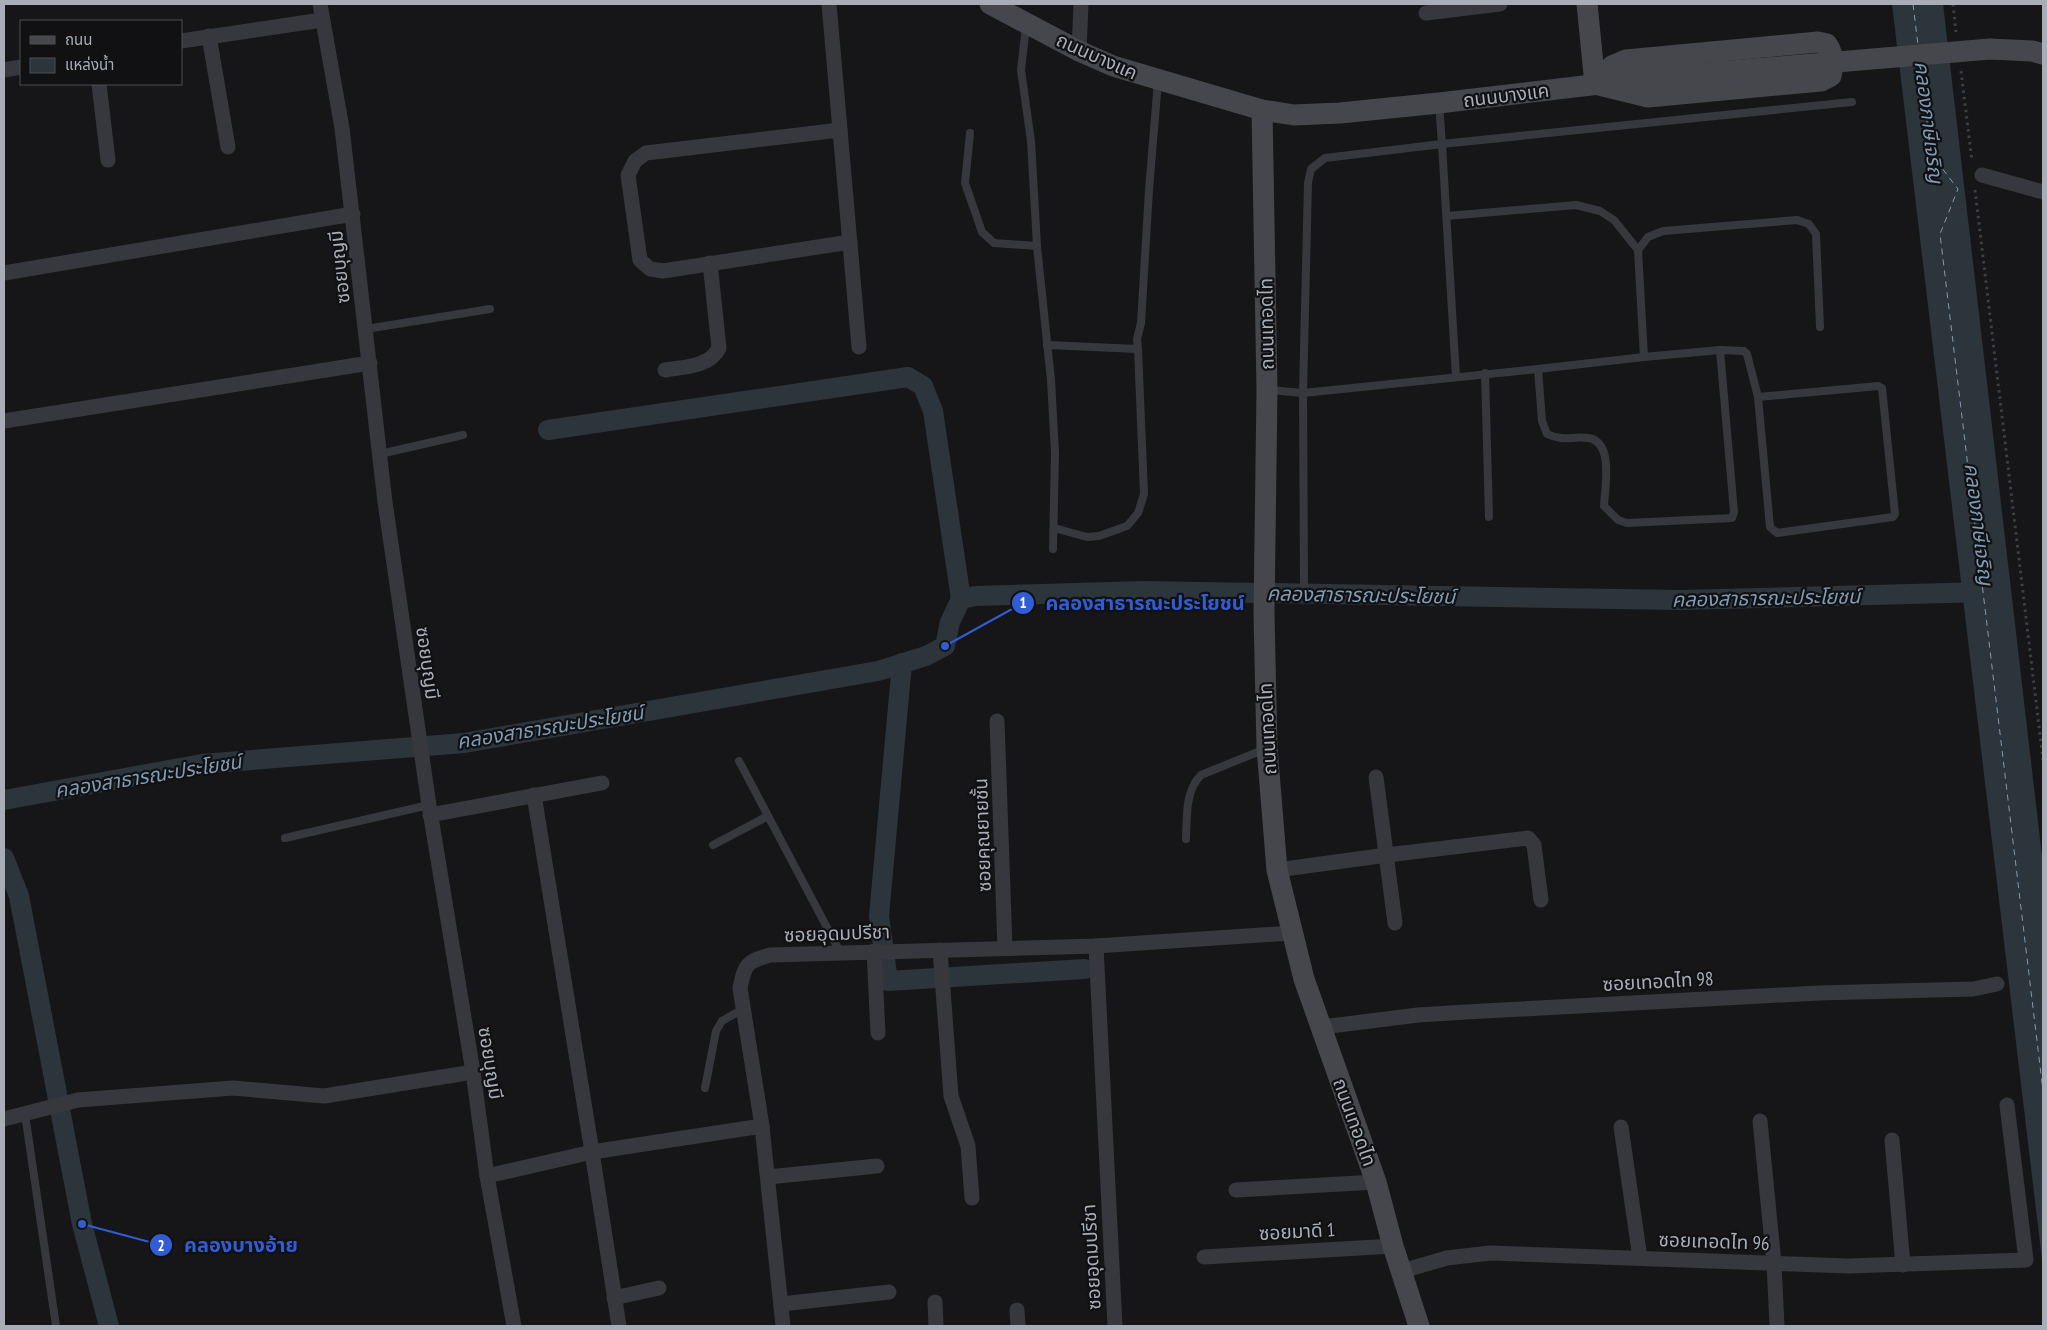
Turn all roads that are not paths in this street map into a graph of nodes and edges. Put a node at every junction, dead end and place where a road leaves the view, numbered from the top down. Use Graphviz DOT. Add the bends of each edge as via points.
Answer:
graph roads {
  1 [pos="320,4"];
  2 [pos="830,4"];
  3 [pos="990,4"];
  4 [pos="1081,4"];
  5 [pos="1500,4"];
  6 [pos="1587,4"];
  7 [pos="1426,13"];
  8 [pos="322,20"];
  9 [pos="1027,23"];
  10 [pos="209,36"];
  11 [pos="182,41"];
  12 [pos="1079,51"];
  13 [pos="2043,54"];
  14 [pos="20,67"];
  15 [pos="4,70"];
  16 [pos="1158,81"];
  17 [pos="1595,84"];
  18 [pos="99,85"];
  19 [pos="1852,102"];
  20 [pos="1439,103"];
  21 [pos="1262,110"];
  22 [pos="840,130"];
  23 [pos="970,133"];
  24 [pos="1442,144"];
  25 [pos="228,148"];
  26 [pos="108,160"];
  27 [pos="1978,179"];
  28 [pos="2043,192"];
  29 [pos="353,214"];
  30 [pos="1447,216"];
  31 [pos="850,242"];
  32 [pos="1037,246"];
  33 [pos="1638,250"];
  34 [pos="710,263"];
  35 [pos="4,273"];
  36 [pos="490,309"];
  37 [pos="1820,327"];
  38 [pos="366,330"];
  39 [pos="1047,345"];
  40 [pos="859,347"];
  41 [pos="1138,348"];
  42 [pos="1720,350"];
  43 [pos="1644,357"];
  44 [pos="370,363"];
  45 [pos="1538,369"];
  46 [pos="665,370"];
  47 [pos="1485,374"];
  48 [pos="1456,376"];
  49 [pos="1267,390"];
  50 [pos="1303,393"];
  51 [pos="1758,397"];
  52 [pos="4,421"];
  53 [pos="463,435"];
  54 [pos="380,454"];
  55 [pos="1490,518"];
  56 [pos="1054,528"];
  57 [pos="1054,549"];
  58 [pos="1304,584"];
  59 [pos="997,721"];
  60 [pos="1267,748"];
  61 [pos="739,761"];
  62 [pos="1376,777"];
  63 [pos="602,783"];
  64 [pos="534,795"];
  65 [pos="430,810"];
  66 [pos="768,816"];
  67 [pos="285,838"];
  68 [pos="1186,839"];
  69 [pos="713,844"];
  70 [pos="1387,855"];
  71 [pos="1277,870"];
  72 [pos="1541,900"];
  73 [pos="1395,923"];
  74 [pos="1292,933"];
  75 [pos="1096,946"];
  76 [pos="1005,948"];
  77 [pos="940,950"];
  78 [pos="874,951"];
  79 [pos="840,952"];
  80 [pos="1997,984"];
  81 [pos="743,1010"];
  82 [pos="1322,1027"];
  83 [pos="878,1033"];
  84 [pos="472,1072"];
  85 [pos="705,1088"];
  86 [pos="2007,1105"];
  87 [pos="25,1114"];
  88 [pos="4,1118"];
  89 [pos="1760,1121"];
  90 [pos="762,1126"];
  91 [pos="1621,1126"];
  92 [pos="1892,1140"];
  93 [pos="592,1152"];
  94 [pos="876,1166"];
  95 [pos="487,1176"];
  96 [pos="768,1177"];
  97 [pos="1376,1182"];
  98 [pos="1236,1190"];
  99 [pos="972,1198"];
  100 [pos="1393,1246"];
  101 [pos="1204,1256"];
  102 [pos="1640,1258"];
  103 [pos="1774,1263"];
  104 [pos="1903,1265"];
  105 [pos="1402,1271"];
  106 [pos="659,1288"];
  107 [pos="889,1292"];
  108 [pos="614,1298"];
  109 [pos="935,1302"];
  110 [pos="781,1304"];
  111 [pos="1017,1310"];
  112 [pos="56,1326"];
  113 [pos="514,1326"];
  114 [pos="618,1326"];
  115 [pos="783,1326"];
  116 [pos="936,1326"];
  117 [pos="1018,1326"];
  118 [pos="1115,1326"];
  119 [pos="1420,1326"];
  120 [pos="1777,1326"];
  1 -- 8 [label="street, ซอยบุญมี"];
  2 -- 22 [label="street"];
  3 -- 9 [label="main road, ถนนบางแค"];
  4 -- 12 [label="street"];
  5 -- 7 [label="street"];
  6 -- 17 [label="main road"];
  8 -- 10 [label="street"];
  8 -- 29 [label="street, ซอยบุญมี" via="342,128"];
  9 -- 12 [label="main road, ถนนบางแค"];
  9 -- 32 [label="lane" via="1021,70 1031,141"];
  10 -- 11 [label="street"];
  10 -- 25 [label="street"];
  12 -- 16 [label="main road, ถนนบางแค"];
  13 -- 17 [label="main road, ถนนบางแค, bridge" via="1990,49"];
  14 -- 15 [label="street"];
  16 -- 21 [label="main road, ถนนบางแค"];
  16 -- 41 [label="lane"];
  17 -- 17 [label="main road" via="1612,66 1626,60 1818,42 1827,44 1832,51 1831,76 1821,81 1648,97"];
  17 -- 20 [label="main road, ถนนบางแค"];
  18 -- 26 [label="street"];
  19 -- 24 [label="lane"];
  20 -- 21 [label="main road, ถนนบางแค" via="1294,115"];
  20 -- 24 [label="lane"];
  21 -- 49 [label="main road, ถนนเทอดไท"];
  22 -- 31 [label="street"];
  22 -- 34 [label="street" via="646,153 635,161 628,175 640,260 650,268 663,271"];
  23 -- 32 [label="lane" via="965,183 982,232 994,243"];
  24 -- 30 [label="lane"];
  24 -- 50 [label="lane" via="1325,158 1311,169"];
  27 -- 28 [label="street"];
  29 -- 35 [label="street"];
  29 -- 38 [label="street, ซอยบุญมี"];
  30 -- 33 [label="lane" via="1576,205 1600,211 1614,220"];
  30 -- 48 [label="lane"];
  31 -- 34 [label="street"];
  31 -- 40 [label="street"];
  32 -- 39 [label="lane"];
  33 -- 37 [label="lane" via="1648,237 1663,231 1798,220 1810,224 1816,234"];
  33 -- 43 [label="lane"];
  34 -- 46 [label="street" via="719,348 715,357 704,363"];
  36 -- 38 [label="lane"];
  38 -- 44 [label="street, ซอยบุญมี"];
  39 -- 41 [label="lane"];
  39 -- 56 [label="lane" via="1055,453"];
  41 -- 56 [label="lane" via="1144,494 1138,513 1127,526 1099,536 1087,537"];
  42 -- 43 [label="lane"];
  42 -- 45 [label="lane" via="1732,518 1627,523 1618,520 1604,506 1606,453 1600,443 1590,438 1557,439 1547,434 1542,421"];
  42 -- 51 [label="lane" via="1747,353"];
  43 -- 45 [label="lane"];
  44 -- 52 [label="street"];
  44 -- 54 [label="street, ซอยบุญมี"];
  45 -- 47 [label="lane"];
  47 -- 48 [label="lane"];
  47 -- 55 [label="lane"];
  48 -- 50 [label="lane"];
  49 -- 50 [label="lane"];
  49 -- 60 [label="main road, ถนนเทอดไท" via="1264,576"];
  50 -- 58 [label="lane"];
  51 -- 51 [label="lane" via="1772,531 1777,533 1893,517 1882,388"];
  53 -- 54 [label="lane"];
  54 -- 65 [label="street, ซอยบุญมี"];
  56 -- 57 [label="lane"];
  59 -- 76 [label="street, ซอยคุณยายชั้น"];
  60 -- 68 [label="lane" via="1201,775 1195,781 1190,792"];
  60 -- 71 [label="main road, ถนนเทอดไท"];
  61 -- 66 [label="lane"];
  62 -- 70 [label="street"];
  63 -- 64 [label="street"];
  64 -- 65 [label="street"];
  64 -- 93 [label="street"];
  65 -- 67 [label="lane"];
  65 -- 84 [label="street, ซอยบุญมี"];
  66 -- 69 [label="lane"];
  66 -- 79 [label="lane"];
  70 -- 71 [label="street"];
  70 -- 72 [label="street" via="1528,838 1534,845"];
  70 -- 73 [label="street"];
  71 -- 74 [label="main road, ถนนเทอดไท"];
  74 -- 75 [label="street, ซอยอุดมปรีชา"];
  74 -- 82 [label="main road, ถนนเทอดไท" via="1304,979"];
  75 -- 76 [label="street, ซอยอุดมปรีชา"];
  75 -- 118 [label="street, ซอยอุดมปรีชา"];
  76 -- 77 [label="street, ซอยอุดมปรีชา"];
  77 -- 78 [label="street, ซอยอุดมปรีชา"];
  77 -- 99 [label="street" via="952,1096 968,1146"];
  78 -- 79 [label="street, ซอยอุดมปรีชา"];
  78 -- 83 [label="street"];
  79 -- 81 [label="street, ซอยอุดมปรีชา" via="770,955 755,959 744,968 740,988"];
  80 -- 82 [label="street, ซอยเทอดไท 98" via="1974,989 1819,993 1418,1015"];
  81 -- 85 [label="lane" via="722,1021 716,1031"];
  81 -- 90 [label="street, ซอยอุดมปรีชา"];
  82 -- 97 [label="main road, ถนนเทอดไท"];
  84 -- 87 [label="street" via="324,1096 233,1088 78,1100"];
  84 -- 95 [label="street, ซอยบุญมี"];
  86 -- 104 [label="street, ซอยเทอดไท 96" via="2026,1260"];
  87 -- 88 [label="street"];
  87 -- 112 [label="lane"];
  89 -- 103 [label="street"];
  90 -- 93 [label="street"];
  90 -- 96 [label="street, ซอยอุดมปรีชา"];
  91 -- 102 [label="street"];
  92 -- 104 [label="street"];
  93 -- 95 [label="street"];
  93 -- 108 [label="street"];
  94 -- 96 [label="street"];
  95 -- 113 [label="street, ซอยบุญมี"];
  96 -- 110 [label="street, ซอยอุดมปรีชา"];
  97 -- 98 [label="street"];
  97 -- 100 [label="main road, ถนนเทอดไท"];
  100 -- 101 [label="street, ซอยมาดี 1"];
  100 -- 105 [label="main road, ถนนเทอดไท"];
  102 -- 103 [label="street, ซอยเทอดไท 96"];
  102 -- 105 [label="street, ซอยเทอดไท 96" via="1490,1253 1447,1258"];
  103 -- 104 [label="street, ซอยเทอดไท 96"];
  103 -- 120 [label="street"];
  105 -- 119 [label="main road, ถนนเทอดไท"];
  106 -- 108 [label="street"];
  107 -- 110 [label="street"];
  108 -- 114 [label="street"];
  109 -- 116 [label="street"];
  110 -- 115 [label="street, ซอยอุดมปรีชา"];
  111 -- 117 [label="street"];
}
